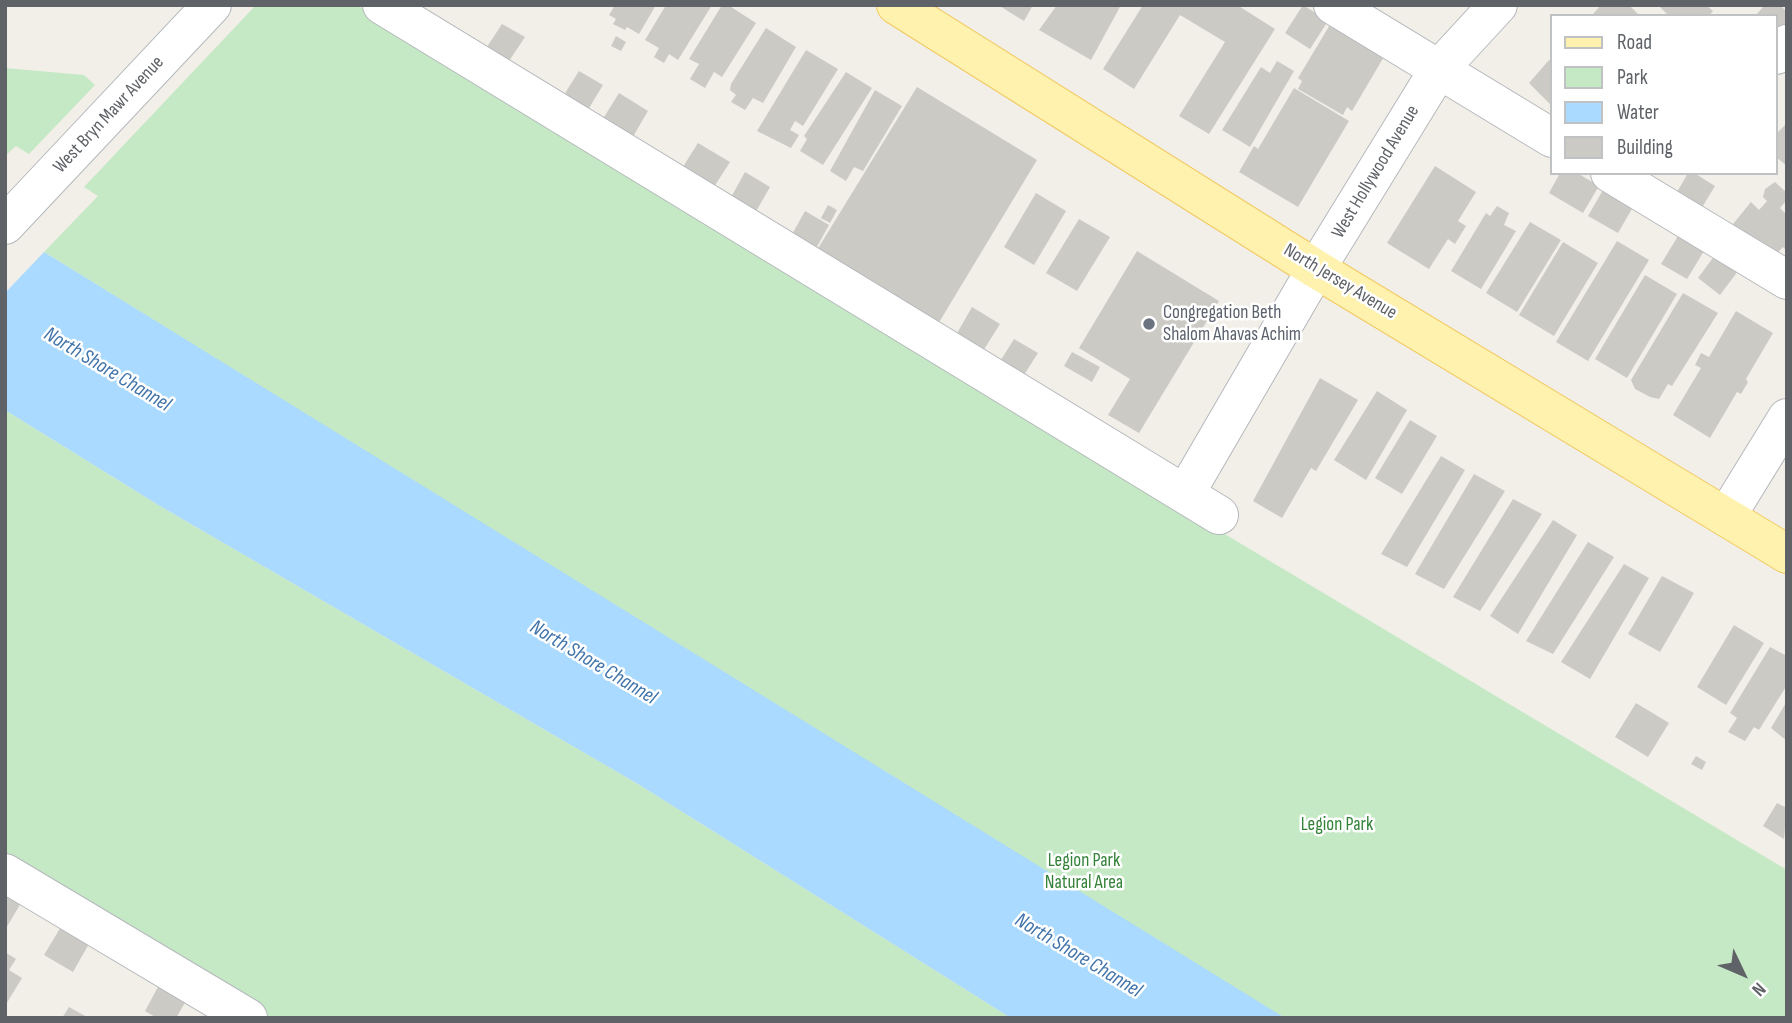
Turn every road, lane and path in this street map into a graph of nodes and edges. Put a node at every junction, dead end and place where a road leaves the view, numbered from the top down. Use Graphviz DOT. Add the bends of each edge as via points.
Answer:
graph roads {
  1 [pos="212,5"];
  2 [pos="382,5"];
  3 [pos="1333,5"];
  4 [pos="1498,5"];
  5 [pos="906,8"];
  6 [pos="1439,69"];
  7 [pos="1550,137"];
  8 [pos="1618,175"];
  9 [pos="1656,184"];
  10 [pos="5,225"];
  11 [pos="1316,269"];
  12 [pos="1787,281"];
  13 [pos="1787,418"];
  14 [pos="1185,494"];
  15 [pos="1219,515"];
  16 [pos="1726,517"];
  17 [pos="1787,554"];
  18 [pos="5,873"];
  19 [pos="248,1018"];
  1 -- 10 [label="street, West Bryn Mawr Avenue"];
  2 -- 14 [label="street"];
  3 -- 6 [label="street"];
  4 -- 6 [label="street, West Hollywood Avenue"];
  5 -- 11 [label="main road, North Jersey Avenue"];
  6 -- 7 [label="street"];
  6 -- 11 [label="street, West Hollywood Avenue"];
  8 -- 9 [label="street"];
  9 -- 12 [label="street"];
  11 -- 14 [label="street, West Hollywood Avenue"];
  11 -- 16 [label="main road, North Jersey Avenue"];
  13 -- 16 [label="street"];
  14 -- 15 [label="street"];
  16 -- 17 [label="main road, North Jersey Avenue"];
  18 -- 19 [label="street"];
}
